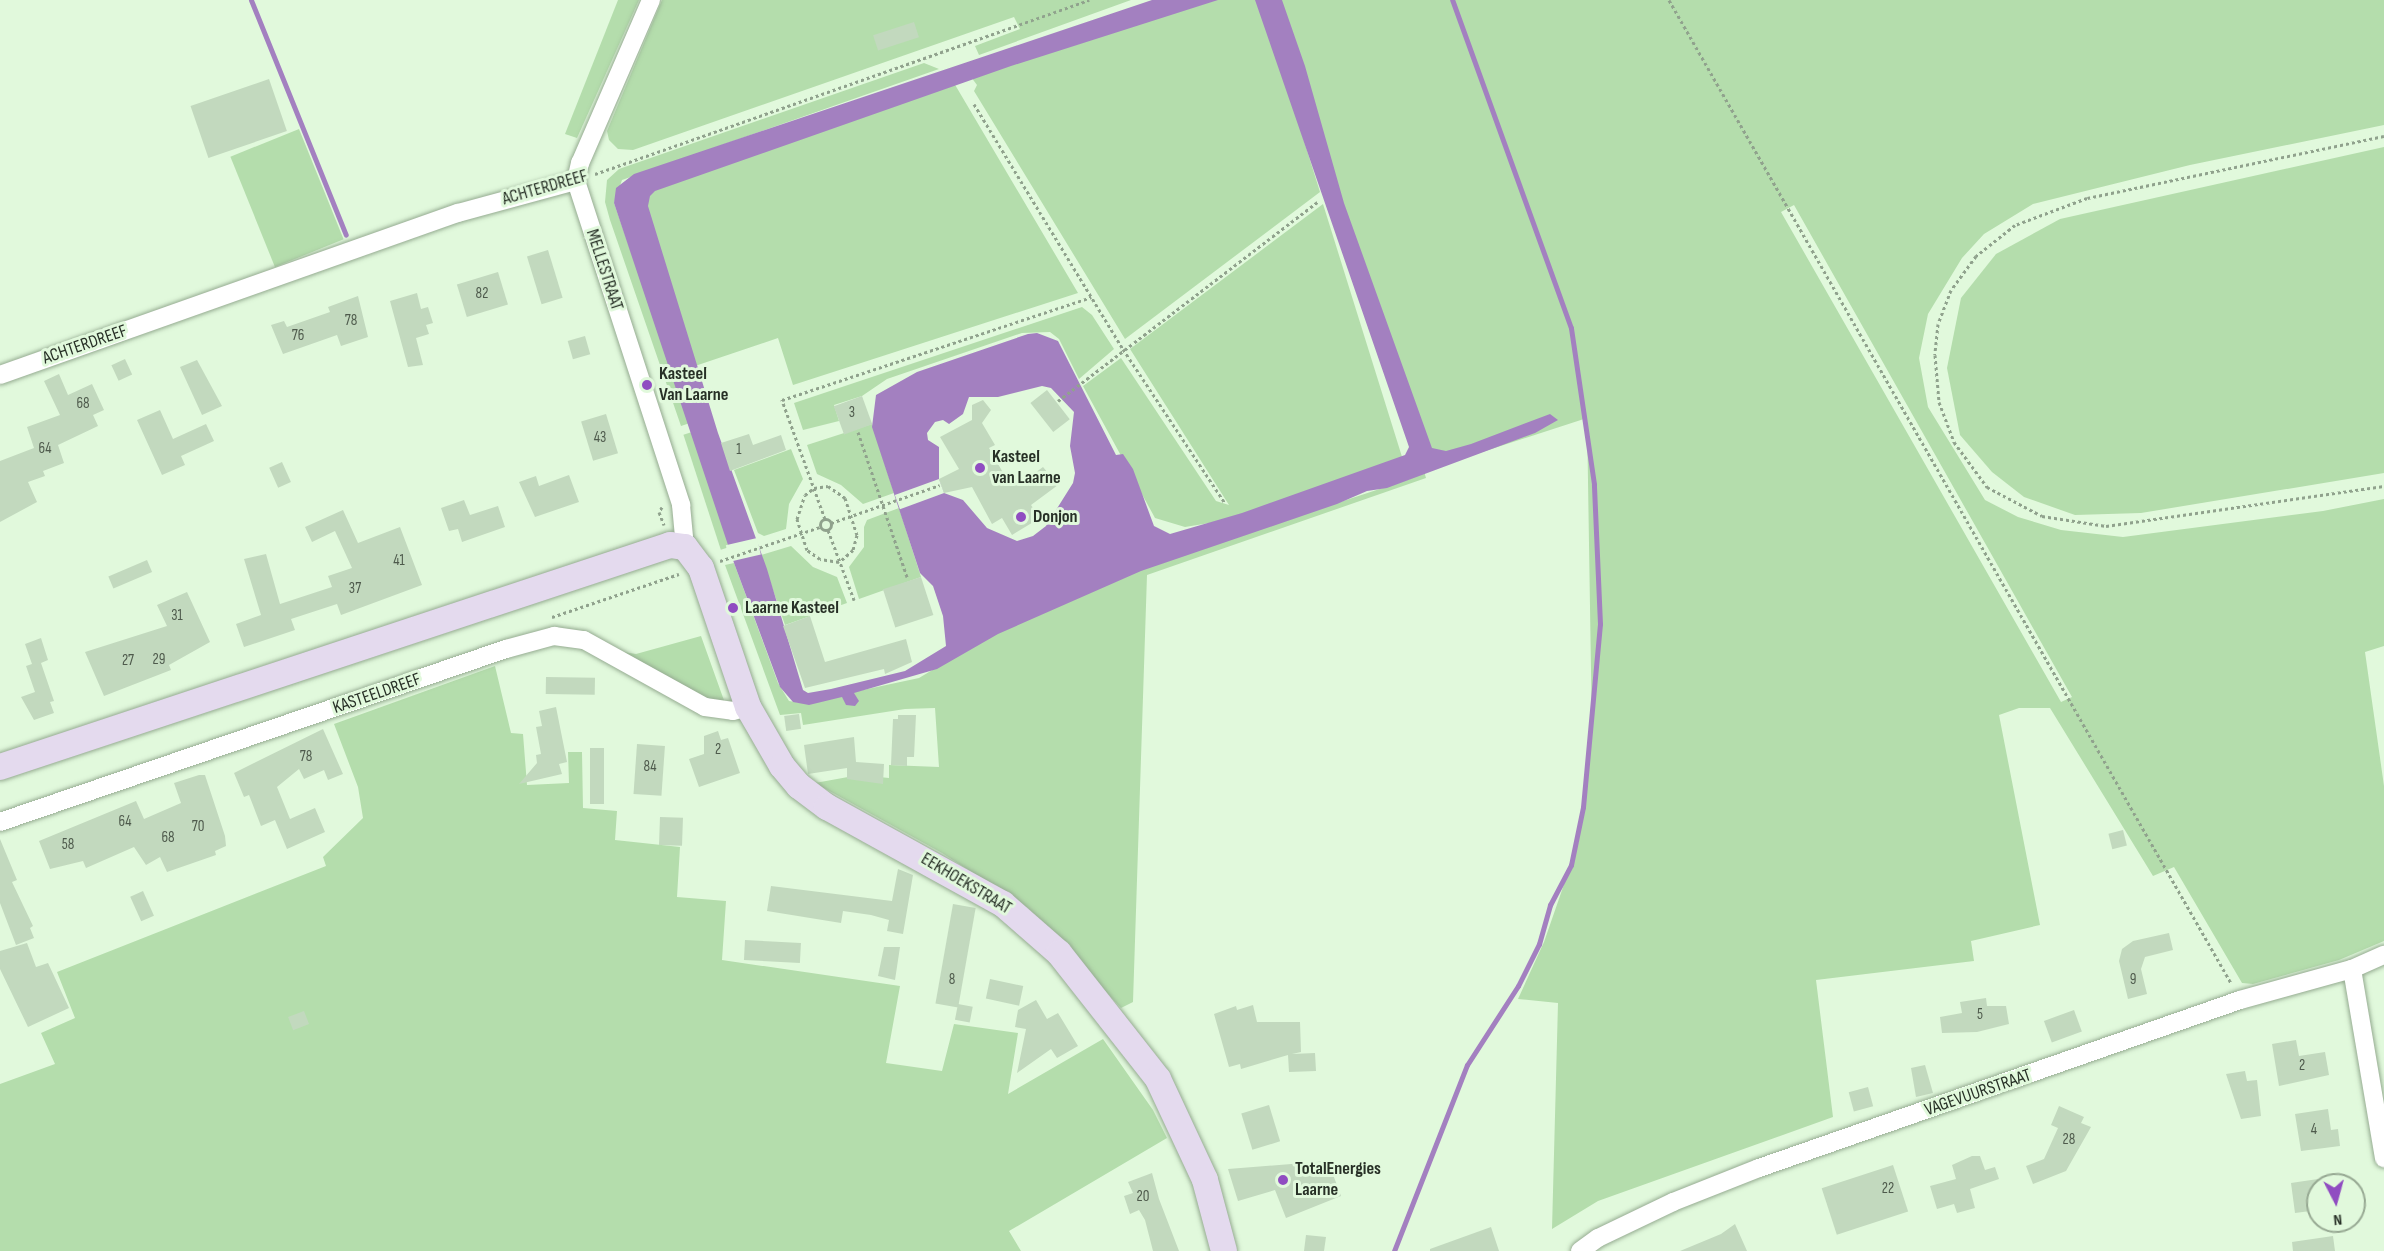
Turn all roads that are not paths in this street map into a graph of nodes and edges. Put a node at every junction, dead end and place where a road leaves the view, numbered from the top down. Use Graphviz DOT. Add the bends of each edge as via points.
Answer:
graph roads {
  1 [pos="651,0"];
  2 [pos="576,181"];
  3 [pos="0,375"];
  4 [pos="685,547"];
  5 [pos="748,707"];
  6 [pos="0,767"];
  7 [pos="0,822"];
  8 [pos="2384,955"];
  9 [pos="2352,969"];
  10 [pos="2384,1158"];
  11 [pos="1224,1251"];
  12 [pos="1580,1251"];
  1 -- 2 [label="street" via="580,163"];
  2 -- 3 [label="street, ACHTERDREEF" via="458,213"];
  2 -- 4 [label="street, MELLESTRAAT" via="681,505"];
  4 -- 5 [label="street, EEKHOEKSTRAAT" via="701,568"];
  4 -- 6 [label="street" via="670,545"];
  5 -- 7 [label="street, KASTEELDREEF" via="733,711 705,707 584,640 554,636"];
  5 -- 11 [label="street, EEKHOEKSTRAAT" via="782,766 799,786 827,807 1003,904 1059,952 1158,1079 1205,1180"];
  8 -- 9 [label="street, VAGEVUURSTRAAT"];
  9 -- 10 [label="street"];
  9 -- 12 [label="street, VAGEVUURSTRAAT" via="2240,1000 1759,1168 1672,1202 1598,1238"];
}
